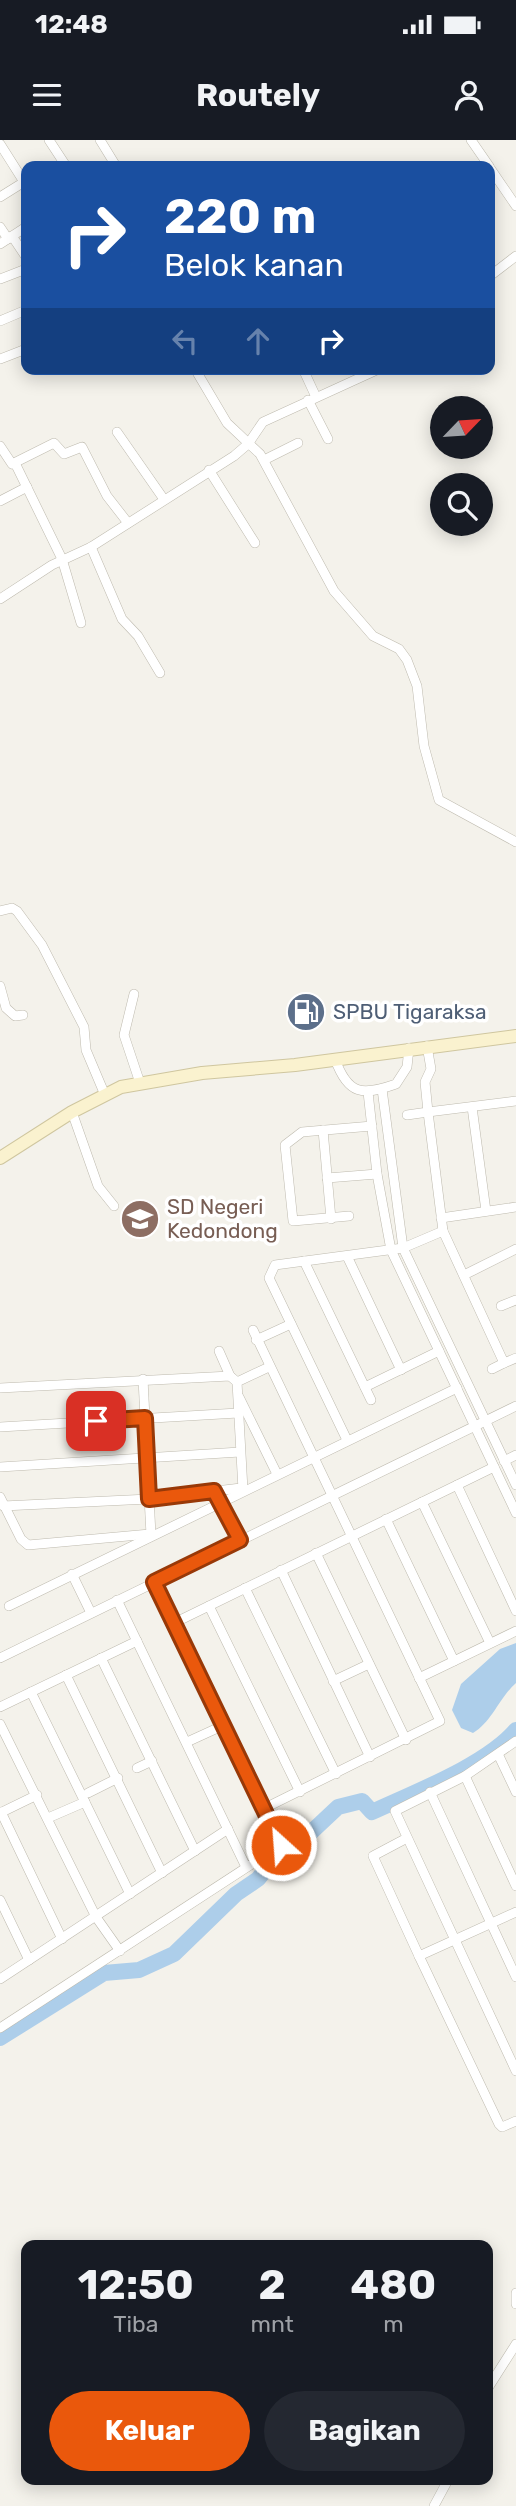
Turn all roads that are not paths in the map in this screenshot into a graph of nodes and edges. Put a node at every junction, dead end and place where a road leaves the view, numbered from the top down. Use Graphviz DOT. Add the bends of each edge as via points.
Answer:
graph roads {
  1 [pos="49,140"];
  2 [pos="100,140"];
  3 [pos="471,140"];
  4 [pos="0,144"];
  5 [pos="63,161"];
  6 [pos="113,161"];
  7 [pos="485,161"];
  8 [pos="495,176"];
  9 [pos="21,178"];
  10 [pos="21,186"];
  11 [pos="0,197"];
  12 [pos="516,206"];
  13 [pos="0,227"];
  14 [pos="7,240"];
  15 [pos="21,253"];
  16 [pos="516,256"];
  17 [pos="21,271"];
  18 [pos="495,272"];
  19 [pos="0,279"];
  20 [pos="21,312"];
  21 [pos="0,321"];
  22 [pos="21,351"];
  23 [pos="0,359"];
  24 [pos="199,375"];
  25 [pos="305,375"];
  26 [pos="365,375"];
  27 [pos="312,398"];
  28 [pos="117,432"];
  29 [pos="328,439"];
  30 [pos="298,443"];
  31 [pos="248,444"];
  32 [pos="0,446"];
  33 [pos="264,460"];
  34 [pos="15,463"];
  35 [pos="209,470"];
  36 [pos="27,487"];
  37 [pos="163,498"];
  38 [pos="0,501"];
  39 [pos="128,523"];
  40 [pos="255,543"];
  41 [pos="91,547"];
  42 [pos="62,559"];
  43 [pos="0,599"];
  44 [pos="81,624"];
  45 [pos="160,673"];
  46 [pos="516,842"];
  47 [pos="2,907"];
  48 [pos="0,986"];
  49 [pos="134,994"];
  50 [pos="23,1015"];
  51 [pos="516,1036"];
  52 [pos="427,1046"];
  53 [pos="409,1048"];
  54 [pos="335,1059"];
  55 [pos="140,1083"];
  56 [pos="382,1089"];
  57 [pos="368,1092"];
  58 [pos="105,1094"];
  59 [pos="516,1104"];
  60 [pos="472,1107"];
  61 [pos="72,1112"];
  62 [pos="428,1112"];
  63 [pos="407,1115"];
  64 [pos="372,1126"];
  65 [pos="323,1130"];
  66 [pos="2,1152"];
  67 [pos="377,1174"];
  68 [pos="327,1178"];
  69 [pos="114,1206"];
  70 [pos="516,1207"];
  71 [pos="486,1211"];
  72 [pos="349,1216"];
  73 [pos="441,1218"];
  74 [pos="331,1219"];
  75 [pos="443,1231"];
  76 [pos="402,1248"];
  77 [pos="516,1249"];
  78 [pos="391,1250"];
  79 [pos="347,1256"];
  80 [pos="304,1261"];
  81 [pos="464,1275"];
  82 [pos="516,1300"];
  83 [pos="501,1307"];
  84 [pos="291,1324"];
  85 [pos="219,1351"];
  86 [pos="439,1351"];
  87 [pos="516,1358"];
  88 [pos="504,1363"];
  89 [pos="269,1367"];
  90 [pos="492,1369"];
  91 [pos="401,1370"];
  92 [pos="233,1379"];
  93 [pos="143,1380"];
  94 [pos="365,1387"];
  95 [pos="0,1388"];
  96 [pos="457,1388"];
  97 [pos="237,1392"];
  98 [pos="371,1400"];
  99 [pos="516,1406"];
  100 [pos="238,1413"];
  101 [pos="145,1418"];
  102 [pos="485,1421"];
  103 [pos="475,1426"];
  104 [pos="0,1427"];
  105 [pos="347,1440"];
  106 [pos="240,1452"];
  107 [pos="516,1455"];
  108 [pos="312,1456"];
  109 [pos="147,1457"];
  110 [pos="504,1461"];
  111 [pos="0,1467"];
  112 [pos="494,1467"];
  113 [pos="277,1474"];
  114 [pos="457,1485"];
  115 [pos="516,1485"];
  116 [pos="243,1489"];
  117 [pos="214,1491"];
  118 [pos="331,1496"];
  119 [pos="149,1499"];
  120 [pos="2,1502"];
  121 [pos="219,1502"];
  122 [pos="422,1502"];
  123 [pos="516,1513"];
  124 [pos="386,1519"];
  125 [pos="151,1535"];
  126 [pos="351,1536"];
  127 [pos="240,1540"];
  128 [pos="316,1553"];
  129 [pos="281,1570"];
  130 [pos="72,1574"];
  131 [pos="154,1582"];
  132 [pos="245,1588"];
  133 [pos="117,1600"];
  134 [pos="209,1605"];
  135 [pos="9,1606"];
  136 [pos="516,1611"];
  137 [pos="92,1613"];
  138 [pos="174,1623"];
  139 [pos="516,1631"];
  140 [pos="137,1641"];
  141 [pos="490,1643"];
  142 [pos="0,1658"];
  143 [pos="101,1658"];
  144 [pos="454,1661"];
  145 [pos="369,1664"];
  146 [pos="66,1675"];
  147 [pos="419,1678"];
  148 [pos="333,1681"];
  149 [pos="32,1692"];
  150 [pos="0,1707"];
  151 [pos="0,1724"];
  152 [pos="222,1726"];
  153 [pos="406,1740"];
  154 [pos="516,1741"];
  155 [pos="187,1742"];
  156 [pos="498,1754"];
  157 [pos="370,1757"];
  158 [pos="152,1761"];
  159 [pos="137,1768"];
  160 [pos="336,1774"];
  161 [pos="465,1776"];
  162 [pos="118,1778"];
  163 [pos="300,1791"];
  164 [pos="516,1792"];
  165 [pos="430,1793"];
  166 [pos="37,1795"];
  167 [pos="86,1798"];
  168 [pos="263,1810"];
  169 [pos="1,1813"];
  170 [pos="48,1818"];
  171 [pos="228,1829"];
  172 [pos="407,1838"];
  173 [pos="195,1851"];
  174 [pos="246,1867"];
  175 [pos="162,1873"];
  176 [pos="516,1886"];
  177 [pos="130,1894"];
  178 [pos="0,1900"];
  179 [pos="516,1912"];
  180 [pos="96,1917"];
  181 [pos="490,1924"];
  182 [pos="62,1939"];
  183 [pos="454,1941"];
  184 [pos="120,1951"];
  185 [pos="419,1956"];
  186 [pos="29,1960"];
  187 [pos="516,1977"];
  188 [pos="0,1979"];
  189 [pos="0,2028"];
  190 [pos="516,2071"];
  191 [pos="516,2121"];
  192 [pos="516,2293"];
  193 [pos="516,2304"];
  194 [pos="516,2344"];
  195 [pos="493,2380"];
  196 [pos="446,2485"];
  197 [pos="435,2506"];
  1 -- 5 [label="street"];
  2 -- 6 [label="street"];
  3 -- 7 [label="street"];
  4 -- 9 [label="street"];
  8 -- 12 [label="street"];
  10 -- 11 [label="street"];
  13 -- 14 [label="street"];
  14 -- 15 [label="street"];
  16 -- 18 [label="street"];
  17 -- 19 [label="street"];
  20 -- 21 [label="street"];
  22 -- 23 [label="street"];
  24 -- 31 [label="street" via="227,423"];
  25 -- 27 [label="street"];
  26 -- 27 [label="street"];
  27 -- 29 [label="street"];
  27 -- 31 [label="street" via="263,422"];
  28 -- 37 [label="street"];
  30 -- 33 [label="street"];
  31 -- 33 [label="street"];
  31 -- 35 [label="street"];
  32 -- 34 [label="street"];
  33 -- 46 [label="street" via="334,591 373,636 399,649 407,660 439,800"];
  34 -- 36 [label="street"];
  34 -- 39 [label="street" via="54,443 64,454 82,447 107,496"];
  35 -- 37 [label="street"];
  35 -- 40 [label="street"];
  36 -- 38 [label="street"];
  36 -- 42 [label="street"];
  37 -- 39 [label="street"];
  39 -- 41 [label="street"];
  41 -- 42 [label="street"];
  41 -- 45 [label="street" via="122,619"];
  42 -- 43 [label="street"];
  42 -- 44 [label="street"];
  47 -- 58 [label="street" via="17,911 47,953 84,1027 86,1050"];
  48 -- 50 [label="street" via="6,1008 15,1016"];
  49 -- 55 [label="street" via="124,1035"];
  51 -- 52 [label="street"];
  52 -- 53 [label="street"];
  52 -- 62 [label="street" via="431,1069 425,1082"];
  53 -- 54 [label="street"];
  53 -- 56 [label="street" via="405,1074"];
  54 -- 55 [label="street"];
  54 -- 57 [label="street" via="343,1080"];
  55 -- 58 [label="street"];
  56 -- 57 [label="street"];
  56 -- 76 [label="street"];
  57 -- 64 [label="street"];
  58 -- 61 [label="street"];
  59 -- 60 [label="street"];
  60 -- 62 [label="street"];
  60 -- 71 [label="street"];
  61 -- 66 [label="street"];
  61 -- 69 [label="street" via="97,1186"];
  62 -- 63 [label="street"];
  62 -- 73 [label="street"];
  64 -- 65 [label="street"];
  64 -- 67 [label="street"];
  65 -- 68 [label="street"];
  65 -- 74 [label="street" via="300,1133 285,1147 292,1220"];
  67 -- 68 [label="street"];
  67 -- 78 [label="street"];
  68 -- 74 [label="street"];
  70 -- 71 [label="street"];
  71 -- 73 [label="street"];
  72 -- 74 [label="street"];
  73 -- 75 [label="street"];
  75 -- 76 [label="street"];
  75 -- 81 [label="street"];
  76 -- 78 [label="street"];
  76 -- 102 [label="street"];
  77 -- 81 [label="street"];
  78 -- 79 [label="street"];
  78 -- 86 [label="street"];
  79 -- 80 [label="street"];
  79 -- 91 [label="street"];
  80 -- 84 [label="street" via="275,1265 269,1275"];
  80 -- 94 [label="street"];
  81 -- 88 [label="street"];
  82 -- 83 [label="street"];
  84 -- 89 [label="street" via="255,1335"];
  84 -- 105 [label="street"];
  85 -- 92 [label="street"];
  86 -- 91 [label="street"];
  86 -- 96 [label="street"];
  87 -- 88 [label="street"];
  88 -- 90 [label="street"];
  89 -- 92 [label="street"];
  89 -- 108 [label="street"];
  91 -- 94 [label="street"];
  92 -- 93 [label="street"];
  92 -- 97 [label="street"];
  93 -- 95 [label="street"];
  93 -- 101 [label="street"];
  94 -- 98 [label="street"];
  96 -- 103 [label="street"];
  96 -- 105 [label="street"];
  97 -- 100 [label="street"];
  97 -- 113 [label="street"];
  99 -- 102 [label="street"];
  100 -- 101 [label="street"];
  100 -- 106 [label="street"];
  101 -- 104 [label="street"];
  101 -- 109 [label="street"];
  102 -- 103 [label="street"];
  102 -- 110 [label="street"];
  103 -- 112 [label="street"];
  103 -- 118 [label="street"];
  105 -- 108 [label="street"];
  106 -- 109 [label="street"];
  106 -- 116 [label="street"];
  107 -- 110 [label="street"];
  108 -- 113 [label="street"];
  108 -- 118 [label="street"];
  109 -- 111 [label="street"];
  109 -- 119 [label="street"];
  110 -- 115 [label="street"];
  112 -- 114 [label="street"];
  112 -- 123 [label="street"];
  113 -- 116 [label="street"];
  114 -- 122 [label="street"];
  114 -- 136 [label="street"];
  116 -- 117 [label="street"];
  116 -- 121 [label="street"];
  117 -- 119 [label="street"];
  117 -- 121 [label="street"];
  118 -- 126 [label="street"];
  118 -- 127 [label="street"];
  119 -- 120 [label="street"];
  119 -- 125 [label="street"];
  120 -- 125 [label="street" via="28,1545"];
  121 -- 125 [label="street"];
  121 -- 127 [label="street"];
  122 -- 124 [label="street"];
  122 -- 141 [label="street"];
  124 -- 126 [label="street"];
  124 -- 144 [label="street"];
  125 -- 130 [label="street"];
  126 -- 128 [label="street"];
  126 -- 147 [label="street"];
  127 -- 131 [label="street"];
  128 -- 129 [label="street"];
  128 -- 145 [label="street"];
  129 -- 132 [label="street"];
  129 -- 148 [label="street"];
  130 -- 135 [label="street"];
  130 -- 137 [label="street"];
  131 -- 133 [label="street"];
  131 -- 138 [label="street"];
  132 -- 134 [label="street"];
  132 -- 160 [label="street"];
  133 -- 137 [label="street"];
  133 -- 140 [label="street"];
  134 -- 138 [label="street"];
  134 -- 163 [label="street"];
  137 -- 142 [label="street"];
  138 -- 152 [label="street"];
  139 -- 141 [label="street"];
  140 -- 143 [label="street"];
  140 -- 155 [label="street"];
  141 -- 144 [label="street"];
  143 -- 146 [label="street"];
  143 -- 158 [label="street"];
  144 -- 147 [label="street"];
  145 -- 148 [label="street"];
  145 -- 153 [label="street"];
  146 -- 149 [label="street"];
  146 -- 162 [label="street"];
  147 -- 153 [label="street" via="440,1721"];
  148 -- 157 [label="street"];
  149 -- 150 [label="street"];
  149 -- 167 [label="street"];
  151 -- 166 [label="street"];
  152 -- 155 [label="street"];
  152 -- 168 [label="street"];
  153 -- 157 [label="street"];
  154 -- 156 [label="street"];
  155 -- 171 [label="street"];
  156 -- 161 [label="street"];
  156 -- 164 [label="street"];
  157 -- 160 [label="street"];
  158 -- 159 [label="street"];
  158 -- 173 [label="street"];
  160 -- 163 [label="street"];
  161 -- 165 [label="street"];
  161 -- 176 [label="street"];
  162 -- 167 [label="street"];
  162 -- 175 [label="street"];
  163 -- 168 [label="street"];
  165 -- 172 [label="street" via="395,1810"];
  165 -- 181 [label="street"];
  166 -- 169 [label="street"];
  166 -- 170 [label="street"];
  167 -- 170 [label="street"];
  167 -- 177 [label="street"];
  168 -- 174 [label="street" via="281,1845"];
  169 -- 182 [label="street"];
  170 -- 180 [label="street"];
  171 -- 173 [label="street"];
  171 -- 174 [label="street"];
  172 -- 183 [label="street"];
  172 -- 185 [label="street" via="373,1856"];
  173 -- 175 [label="street"];
  174 -- 184 [label="street"];
  175 -- 177 [label="street"];
  177 -- 180 [label="street"];
  178 -- 186 [label="street"];
  179 -- 181 [label="street"];
  180 -- 182 [label="street"];
  180 -- 184 [label="street"];
  181 -- 183 [label="street"];
  181 -- 187 [label="street"];
  182 -- 186 [label="street"];
  183 -- 185 [label="street"];
  183 -- 190 [label="street"];
  184 -- 189 [label="street"];
  185 -- 191 [label="street" via="499,2124"];
  186 -- 188 [label="street"];
  192 -- 193 [label="street"];
  194 -- 195 [label="street"];
  196 -- 197 [label="street"];
}
